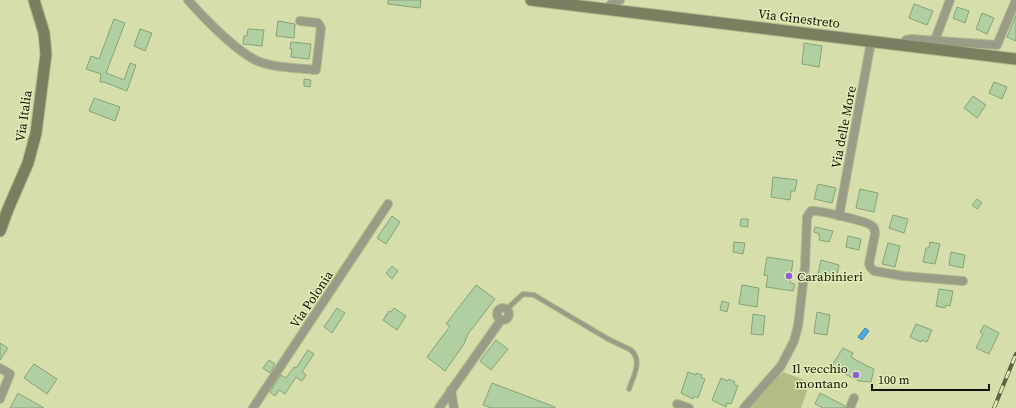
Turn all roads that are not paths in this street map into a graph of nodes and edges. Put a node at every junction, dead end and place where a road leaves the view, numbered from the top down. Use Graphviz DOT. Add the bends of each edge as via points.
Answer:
graph roads {
  1 [pos="34,0"];
  2 [pos="188,0"];
  3 [pos="531,0"];
  4 [pos="620,0"];
  5 [pos="950,0"];
  6 [pos="1016,0"];
  7 [pos="608,10"];
  8 [pos="300,21"];
  9 [pos="936,40"];
  10 [pos="871,42"];
  11 [pos="901,45"];
  12 [pos="1016,59"];
  13 [pos="388,204"];
  14 [pos="839,216"];
  15 [pos="0,231"];
  16 [pos="963,281"];
  17 [pos="507,309"];
  18 [pos="0,368"];
  19 [pos="630,389"];
  20 [pos="451,390"];
  21 [pos="854,398"];
  22 [pos="0,399"];
  23 [pos="677,404"];
  24 [pos="253,408"];
  25 [pos="439,408"];
  26 [pos="454,408"];
  27 [pos="689,408"];
  28 [pos="744,408"];
  29 [pos="850,408"];
  1 -- 15 [label="street, Via Italia" via="44,33 46,54 36,133 28,163"];
  2 -- 8 [label="street" via="244,53 262,63 316,70 321,28 318,23"];
  3 -- 7 [label="street, Via Ginestreto"];
  4 -- 7 [label="street" via="612,4"];
  5 -- 9 [label="street"];
  6 -- 9 [label="street" via="996,45"];
  7 -- 10 [label="street, Via Ginestreto"];
  9 -- 11 [label="street" via="909,39"];
  10 -- 11 [label="street, Via Ginestreto"];
  10 -- 14 [label="street, Via delle More"];
  11 -- 12 [label="street, Via Ginestreto"];
  13 -- 24 [label="street, Via Polonia"];
  14 -- 16 [label="street" via="869,224 874,228 870,262 874,271"];
  14 -- 28 [label="street" via="815,210 808,214 806,259 794,341 784,360"];
  17 -- 19 [label="lane" via="523,294 534,295 631,350 637,361"];
  17 -- 20 [label="street" via="501,308 498,311 500,320"];
  18 -- 22 [label="street" via="10,374"];
  20 -- 25 [label="street"];
  20 -- 26 [label="street"];
  21 -- 29 [label="street"];
  23 -- 27 [label="street"];
}
